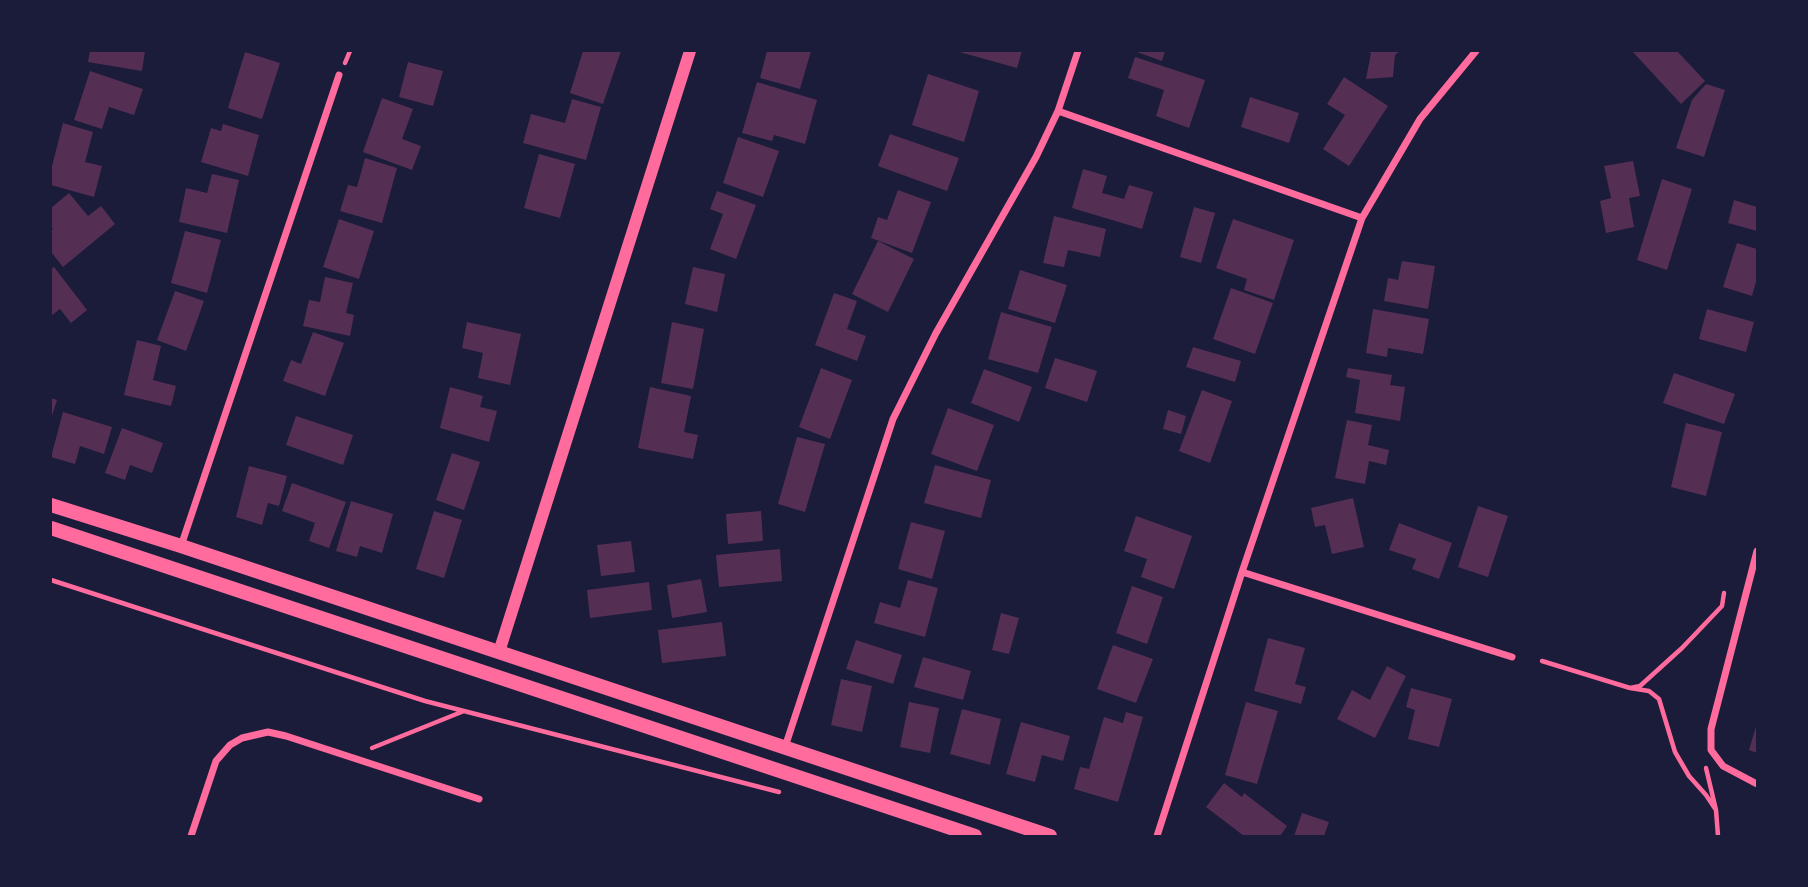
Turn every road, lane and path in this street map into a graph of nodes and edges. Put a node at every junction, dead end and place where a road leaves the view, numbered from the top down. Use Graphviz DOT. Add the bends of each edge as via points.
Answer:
graph roads {
  1 [pos="690,51"];
  2 [pos="1078,51"];
  3 [pos="1476,51"];
  4 [pos="339,75"];
  5 [pos="1058,110"];
  6 [pos="1362,218"];
  7 [pos="51,506"];
  8 [pos="51,528"];
  9 [pos="181,546"];
  10 [pos="1757,551"];
  11 [pos="173,569"];
  12 [pos="1242,572"];
  13 [pos="51,580"];
  14 [pos="1724,593"];
  15 [pos="499,652"];
  16 [pos="1512,657"];
  17 [pos="1542,661"];
  18 [pos="491,675"];
  19 [pos="1630,688"];
  20 [pos="465,711"];
  21 [pos="784,747"];
  22 [pos="368,750"];
  23 [pos="1717,758"];
  24 [pos="778,769"];
  25 [pos="1757,784"];
  26 [pos="781,793"];
  27 [pos="479,799"];
  28 [pos="1716,810"];
  29 [pos="191,836"];
  30 [pos="975,836"];
  31 [pos="1050,836"];
  32 [pos="1157,836"];
  33 [pos="1718,836"];
  1 -- 15 [label="street"];
  2 -- 5 [label="street"];
  3 -- 6 [label="street" via="1420,119"];
  4 -- 9 [label="street"];
  5 -- 6 [label="street"];
  5 -- 21 [label="street" via="893,419"];
  6 -- 12 [label="street"];
  7 -- 9 [label="main road"];
  8 -- 11 [label="main road"];
  9 -- 11 [label="main road"];
  9 -- 15 [label="main road"];
  10 -- 23 [label="street" via="1711,730 1711,750"];
  11 -- 18 [label="main road"];
  12 -- 16 [label="street"];
  12 -- 32 [label="street"];
  13 -- 20 [label="path"];
  14 -- 19 [label="path" via="1722,606 1682,649 1640,686"];
  15 -- 18 [label="main road"];
  15 -- 21 [label="main road"];
  17 -- 19 [label="path"];
  18 -- 24 [label="main road"];
  19 -- 28 [label="path" via="1649,691 1659,699 1675,752"];
  20 -- 22 [label="path"];
  20 -- 26 [label="path"];
  21 -- 24 [label="main road"];
  21 -- 31 [label="main road"];
  23 -- 25 [label="street"];
  23 -- 28 [label="path" via="1706,767"];
  24 -- 30 [label="main road"];
  27 -- 29 [label="street" via="268,732 242,738 216,761"];
  28 -- 33 [label="path"];
}
